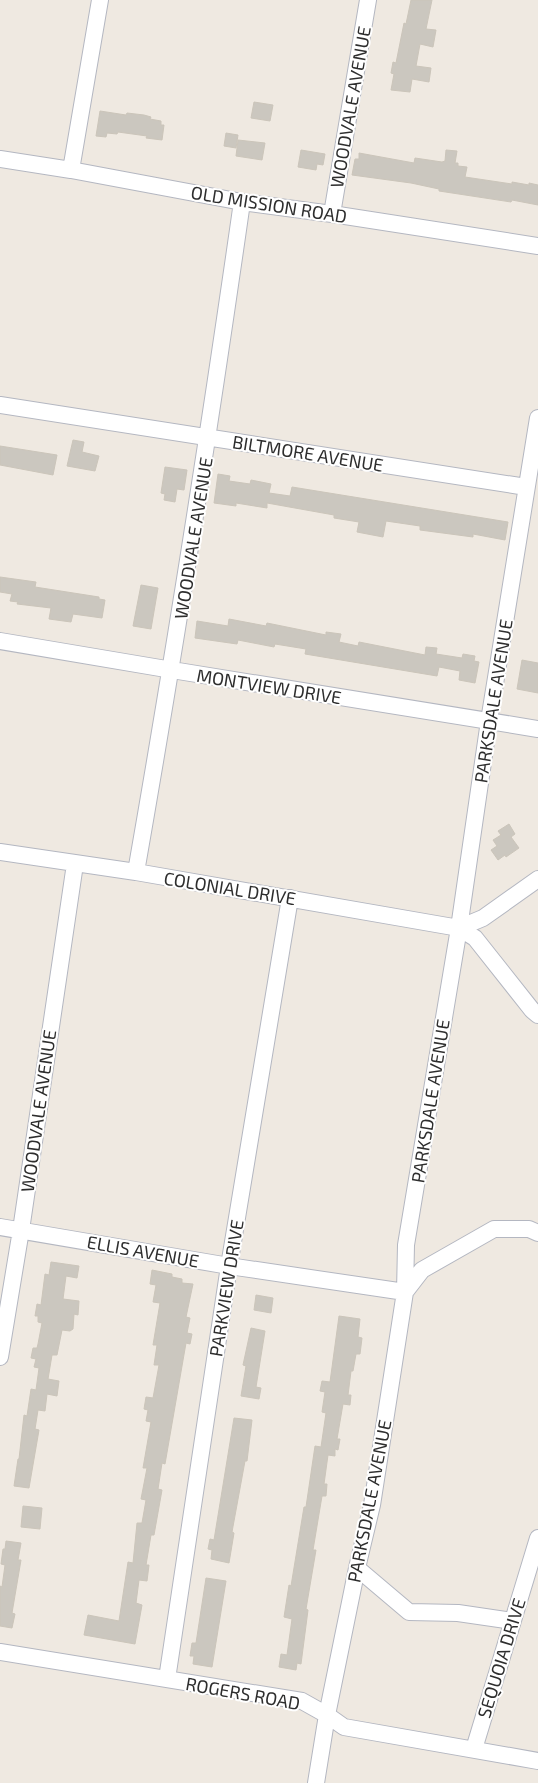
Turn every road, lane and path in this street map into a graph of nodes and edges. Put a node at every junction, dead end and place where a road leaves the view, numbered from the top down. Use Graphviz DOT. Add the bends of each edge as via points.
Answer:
graph roads {
  1 [pos="100,0"];
  2 [pos="368,0"];
  3 [pos="0,159"];
  4 [pos="71,170"];
  5 [pos="242,202"];
  6 [pos="332,214"];
  7 [pos="538,246"];
  8 [pos="0,406"];
  9 [pos="538,418"];
  10 [pos="208,437"];
  11 [pos="526,488"];
  12 [pos="0,641"];
  13 [pos="172,670"];
  14 [pos="489,721"];
  15 [pos="538,729"];
  16 [pos="0,852"];
  17 [pos="75,864"];
  18 [pos="136,872"];
  19 [pos="538,879"];
  20 [pos="290,898"];
  21 [pos="459,928"];
  22 [pos="538,1015"];
  23 [pos="0,1227"];
  24 [pos="21,1230"];
  25 [pos="538,1233"];
  26 [pos="229,1266"];
  27 [pos="405,1292"];
  28 [pos="0,1357"];
  29 [pos="538,1538"];
  30 [pos="357,1568"];
  31 [pos="513,1621"];
  32 [pos="0,1652"];
  33 [pos="167,1679"];
  34 [pos="327,1715"];
  35 [pos="474,1749"];
  36 [pos="538,1760"];
  37 [pos="316,1783"];
  1 -- 4 [label="street"];
  2 -- 6 [label="street, WOODVALE AVENUE"];
  3 -- 4 [label="street, OLD MISSION ROAD"];
  4 -- 5 [label="street, OLD MISSION ROAD"];
  5 -- 6 [label="street, OLD MISSION ROAD"];
  5 -- 10 [label="street, WOODVALE AVENUE"];
  6 -- 7 [label="street, OLD MISSION ROAD"];
  8 -- 10 [label="street, BILTMORE AVENUE"];
  9 -- 11 [label="street, PARKSDALE AVENUE"];
  10 -- 11 [label="street, BILTMORE AVENUE"];
  10 -- 13 [label="street, WOODVALE AVENUE"];
  11 -- 14 [label="street, PARKSDALE AVENUE"];
  12 -- 13 [label="street, MONTVIEW DRIVE"];
  13 -- 14 [label="street, MONTVIEW DRIVE"];
  13 -- 18 [label="street, WOODVALE AVENUE"];
  14 -- 15 [label="street, MONTVIEW DRIVE"];
  14 -- 21 [label="street, PARKSDALE AVENUE"];
  16 -- 17 [label="street, COLONIAL DRIVE"];
  17 -- 18 [label="street, COLONIAL DRIVE"];
  17 -- 24 [label="street, WOODVALE AVENUE"];
  18 -- 20 [label="street, COLONIAL DRIVE"];
  19 -- 21 [label="street" via="483,918"];
  20 -- 21 [label="street, COLONIAL DRIVE"];
  20 -- 26 [label="street, PARKVIEW DRIVE"];
  21 -- 22 [label="street" via="475,938"];
  21 -- 27 [label="street, PARKSDALE AVENUE" via="406,1245"];
  23 -- 24 [label="street, ELLIS AVENUE"];
  24 -- 26 [label="street, ELLIS AVENUE"];
  24 -- 28 [label="street, WOODVALE AVENUE"];
  25 -- 27 [label="street" via="529,1229 494,1229 422,1270"];
  26 -- 27 [label="street, ELLIS AVENUE"];
  26 -- 33 [label="street, PARKVIEW DRIVE"];
  27 -- 30 [label="street, PARKSDALE AVENUE" via="372,1505"];
  29 -- 31 [label="street, SEQUOIA DRIVE"];
  30 -- 31 [label="street" via="408,1612 458,1613"];
  30 -- 34 [label="street, PARKSDALE AVENUE"];
  31 -- 35 [label="street, SEQUOIA DRIVE"];
  32 -- 33 [label="street, ROGERS ROAD"];
  33 -- 34 [label="street, ROGERS ROAD" via="302,1701"];
  34 -- 35 [label="street, ROGERS ROAD" via="344,1727"];
  34 -- 37 [label="street, PARKSDALE AVENUE"];
  35 -- 36 [label="street, ROGERS ROAD"];
}
